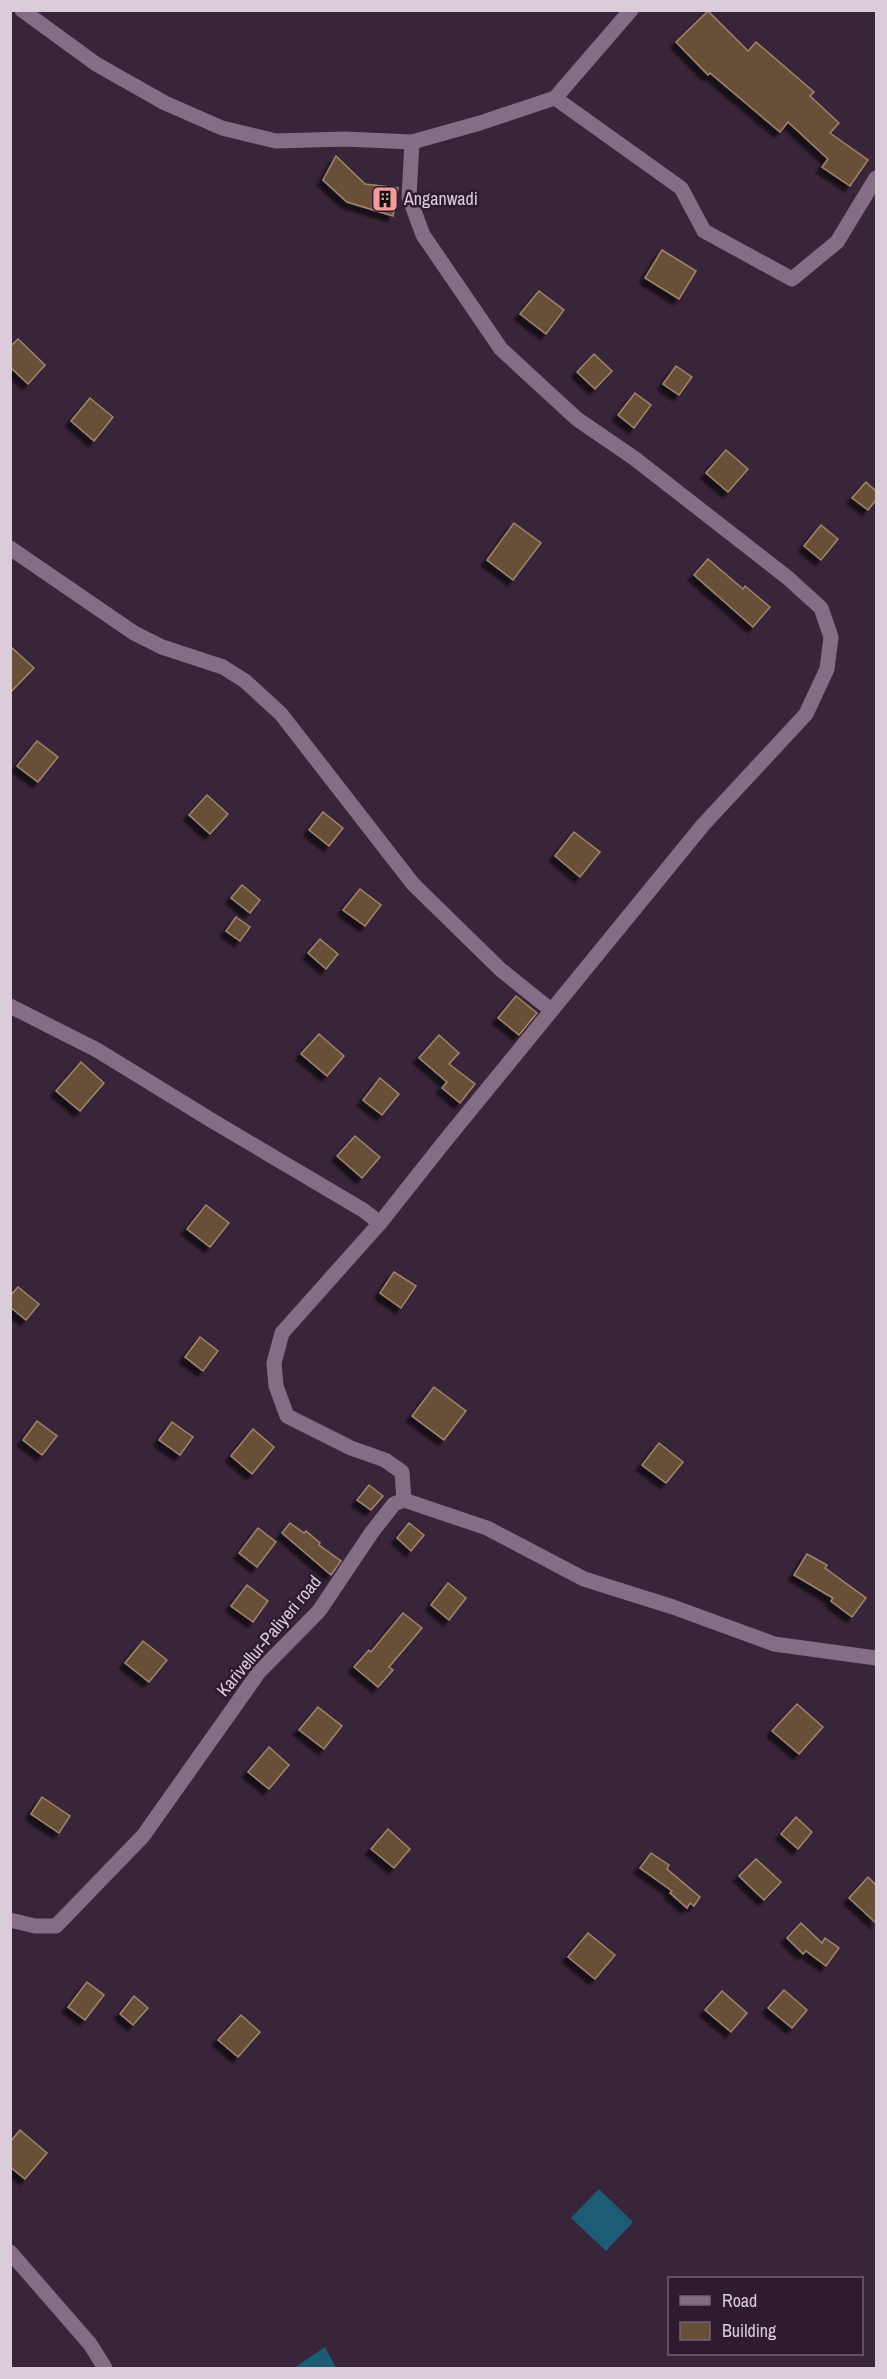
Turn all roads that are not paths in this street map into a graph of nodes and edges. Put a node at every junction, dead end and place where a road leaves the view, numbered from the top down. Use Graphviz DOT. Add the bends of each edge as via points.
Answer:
graph roads {
  1 [pos="22,10"];
  2 [pos="631,10"];
  3 [pos="555,98"];
  4 [pos="412,142"];
  5 [pos="876,178"];
  6 [pos="10,548"];
  7 [pos="10,1006"];
  8 [pos="551,1010"];
  9 [pos="381,1223"];
  10 [pos="404,1500"];
  11 [pos="876,1658"];
  12 [pos="10,1920"];
  13 [pos="10,2252"];
  14 [pos="105,2368"];
  1 -- 4 [label="street" via="96,64 165,103 222,128 276,141"];
  2 -- 3 [label="street"];
  3 -- 4 [label="street"];
  3 -- 5 [label="street" via="681,188 704,231 792,279 837,242"];
  4 -- 8 [label="street" via="409,197 423,235 501,348 577,419 788,578 821,608 831,637 827,669 806,714 703,825"];
  6 -- 8 [label="street" via="134,633 162,647 223,667 245,681 280,714 413,884 501,970"];
  7 -- 9 [label="street" via="97,1050"];
  8 -- 9 [label="street"];
  9 -- 10 [label="street" via="282,1333 274,1363 276,1386 287,1416 385,1460 402,1472"];
  10 -- 11 [label="street" via="487,1528 584,1579 774,1644"];
  10 -- 12 [label="street, Karivellur-Paliyeri road" via="394,1504 372,1532 320,1611 259,1672 143,1836 56,1926"];
  13 -- 14 [label="street" via="90,2344"];
}
